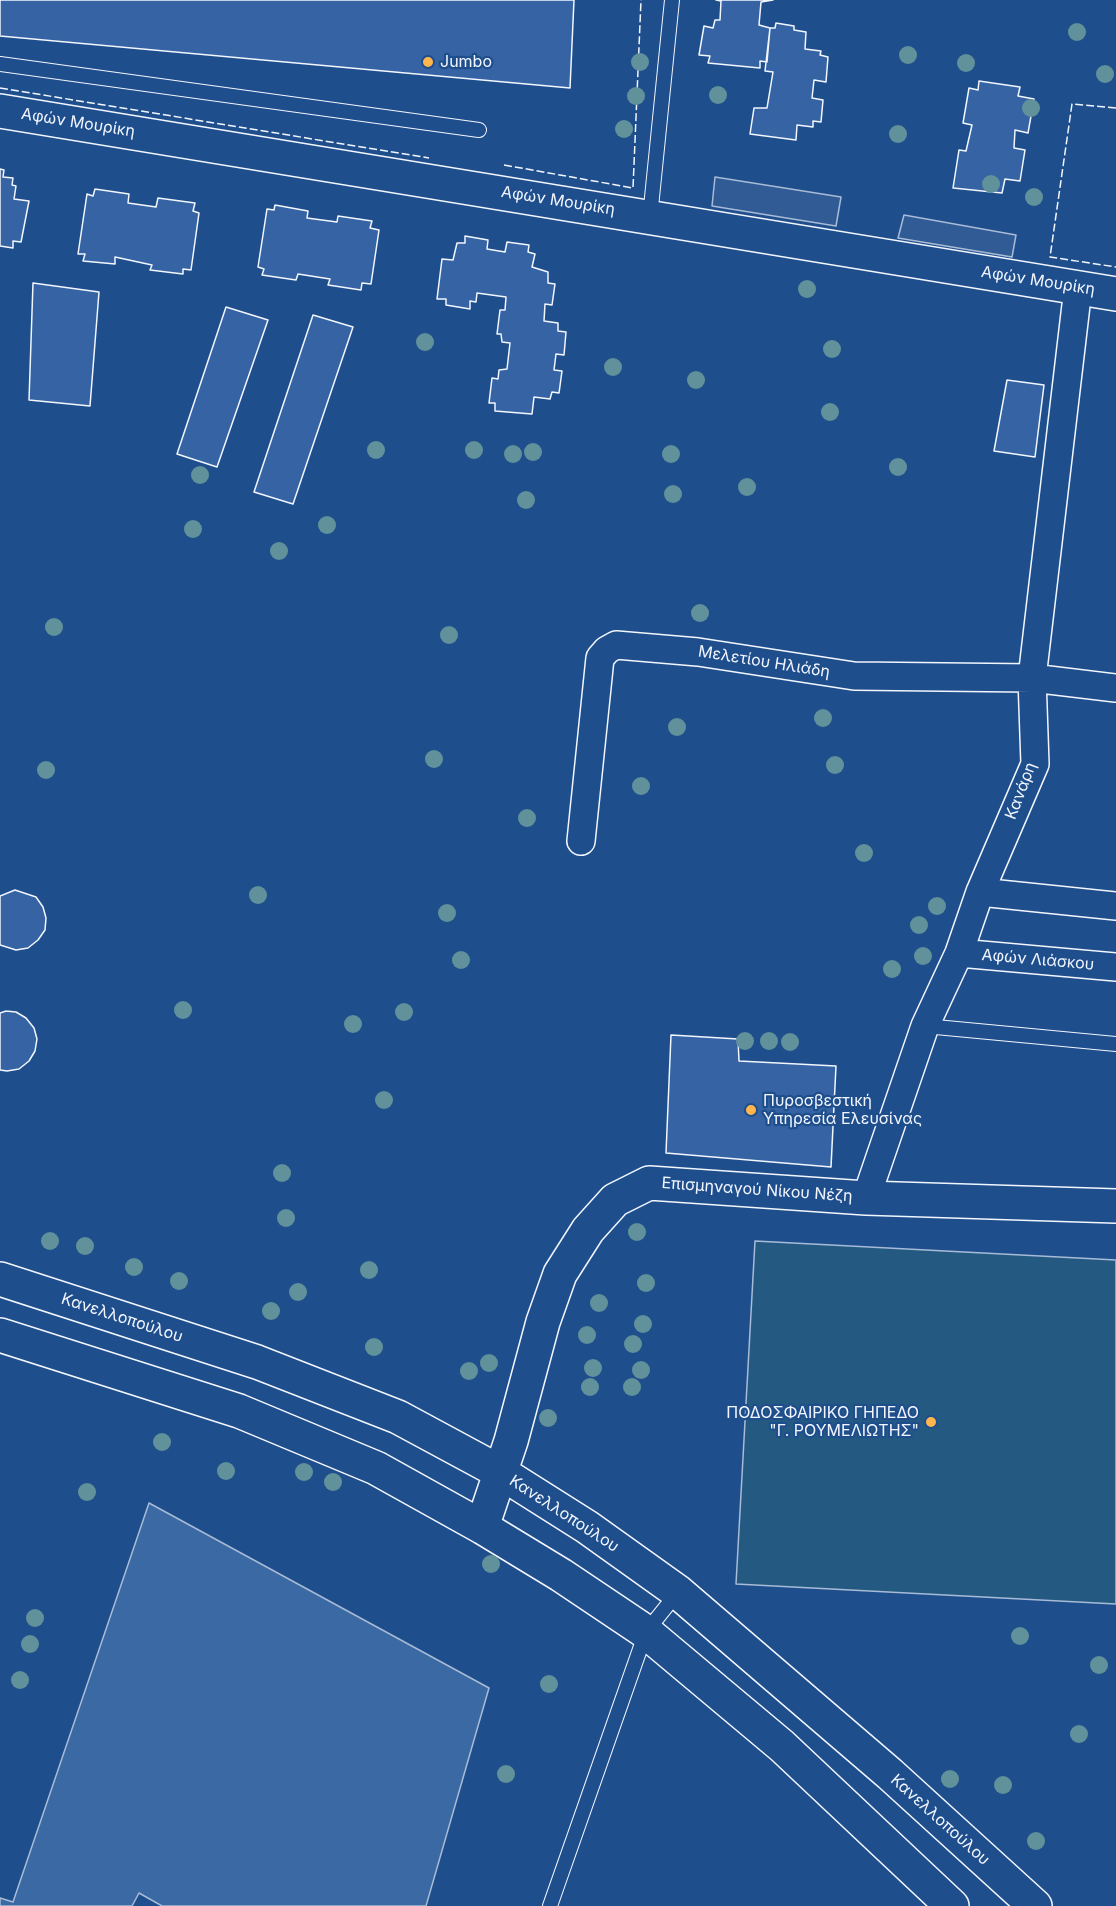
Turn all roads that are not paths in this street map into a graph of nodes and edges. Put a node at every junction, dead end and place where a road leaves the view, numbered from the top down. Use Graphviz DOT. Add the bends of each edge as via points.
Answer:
graph roads {
  1 [pos="672,0"];
  2 [pos="0,64"];
  3 [pos="0,111"];
  4 [pos="479,129"];
  5 [pos="650,217"];
  6 [pos="1078,288"];
  7 [pos="1116,294"];
  8 [pos="1032,678"];
  9 [pos="1116,688"];
  10 [pos="581,841"];
  11 [pos="980,892"];
  12 [pos="1116,906"];
  13 [pos="959,953"];
  14 [pos="1116,967"];
  15 [pos="926,1026"];
  16 [pos="1116,1044"];
  17 [pos="866,1198"];
  18 [pos="1116,1206"];
  19 [pos="0,1279"];
  20 [pos="0,1335"];
  21 [pos="500,1472"];
  22 [pos="482,1527"];
  23 [pos="678,1592"];
  24 [pos="645,1632"];
  25 [pos="550,1906"];
  26 [pos="952,1906"];
  27 [pos="1035,1906"];
  1 -- 5 [label="lane"];
  2 -- 4 [label="lane"];
  3 -- 5 [label="street, Αφών Μουρίκη"];
  5 -- 6 [label="street, Αφών Μουρίκη"];
  6 -- 7 [label="street, Αφών Μουρίκη"];
  6 -- 8 [label="street, Κανάρη"];
  8 -- 9 [label="street, Μελετίου Ηλιάδη"];
  8 -- 10 [label="street, Μελετίου Ηλιάδη" via="854,676 698,652 616,645 600,658"];
  8 -- 11 [label="street, Κανάρη" via="1035,764"];
  11 -- 12 [label="street"];
  11 -- 13 [label="street, Κανάρη"];
  13 -- 14 [label="street, Αφών Λιάσκου"];
  13 -- 15 [label="street, Κανάρη"];
  15 -- 16 [label="lane"];
  15 -- 17 [label="street, Κανάρη"];
  17 -- 18 [label="street, Επισμηναγού Νίκου Νέζη"];
  17 -- 21 [label="street, Επισμηναγού Νίκου Νέζη" via="649,1183 615,1200 588,1230 560,1274"];
  19 -- 21 [label="street, Κανελλοπούλου" via="257,1362 398,1417"];
  20 -- 22 [label="street" via="239,1411 376,1468"];
  21 -- 22 [label="street, Επισμηναγού Νίκου Νέζη"];
  21 -- 23 [label="street, Κανελλοπούλου" via="587,1527"];
  22 -- 24 [label="street"];
  23 -- 24 [label="lane"];
  23 -- 27 [label="street, Κανελλοπούλου" via="890,1774"];
  24 -- 25 [label="lane"];
  24 -- 26 [label="street" via="782,1746"];
}
